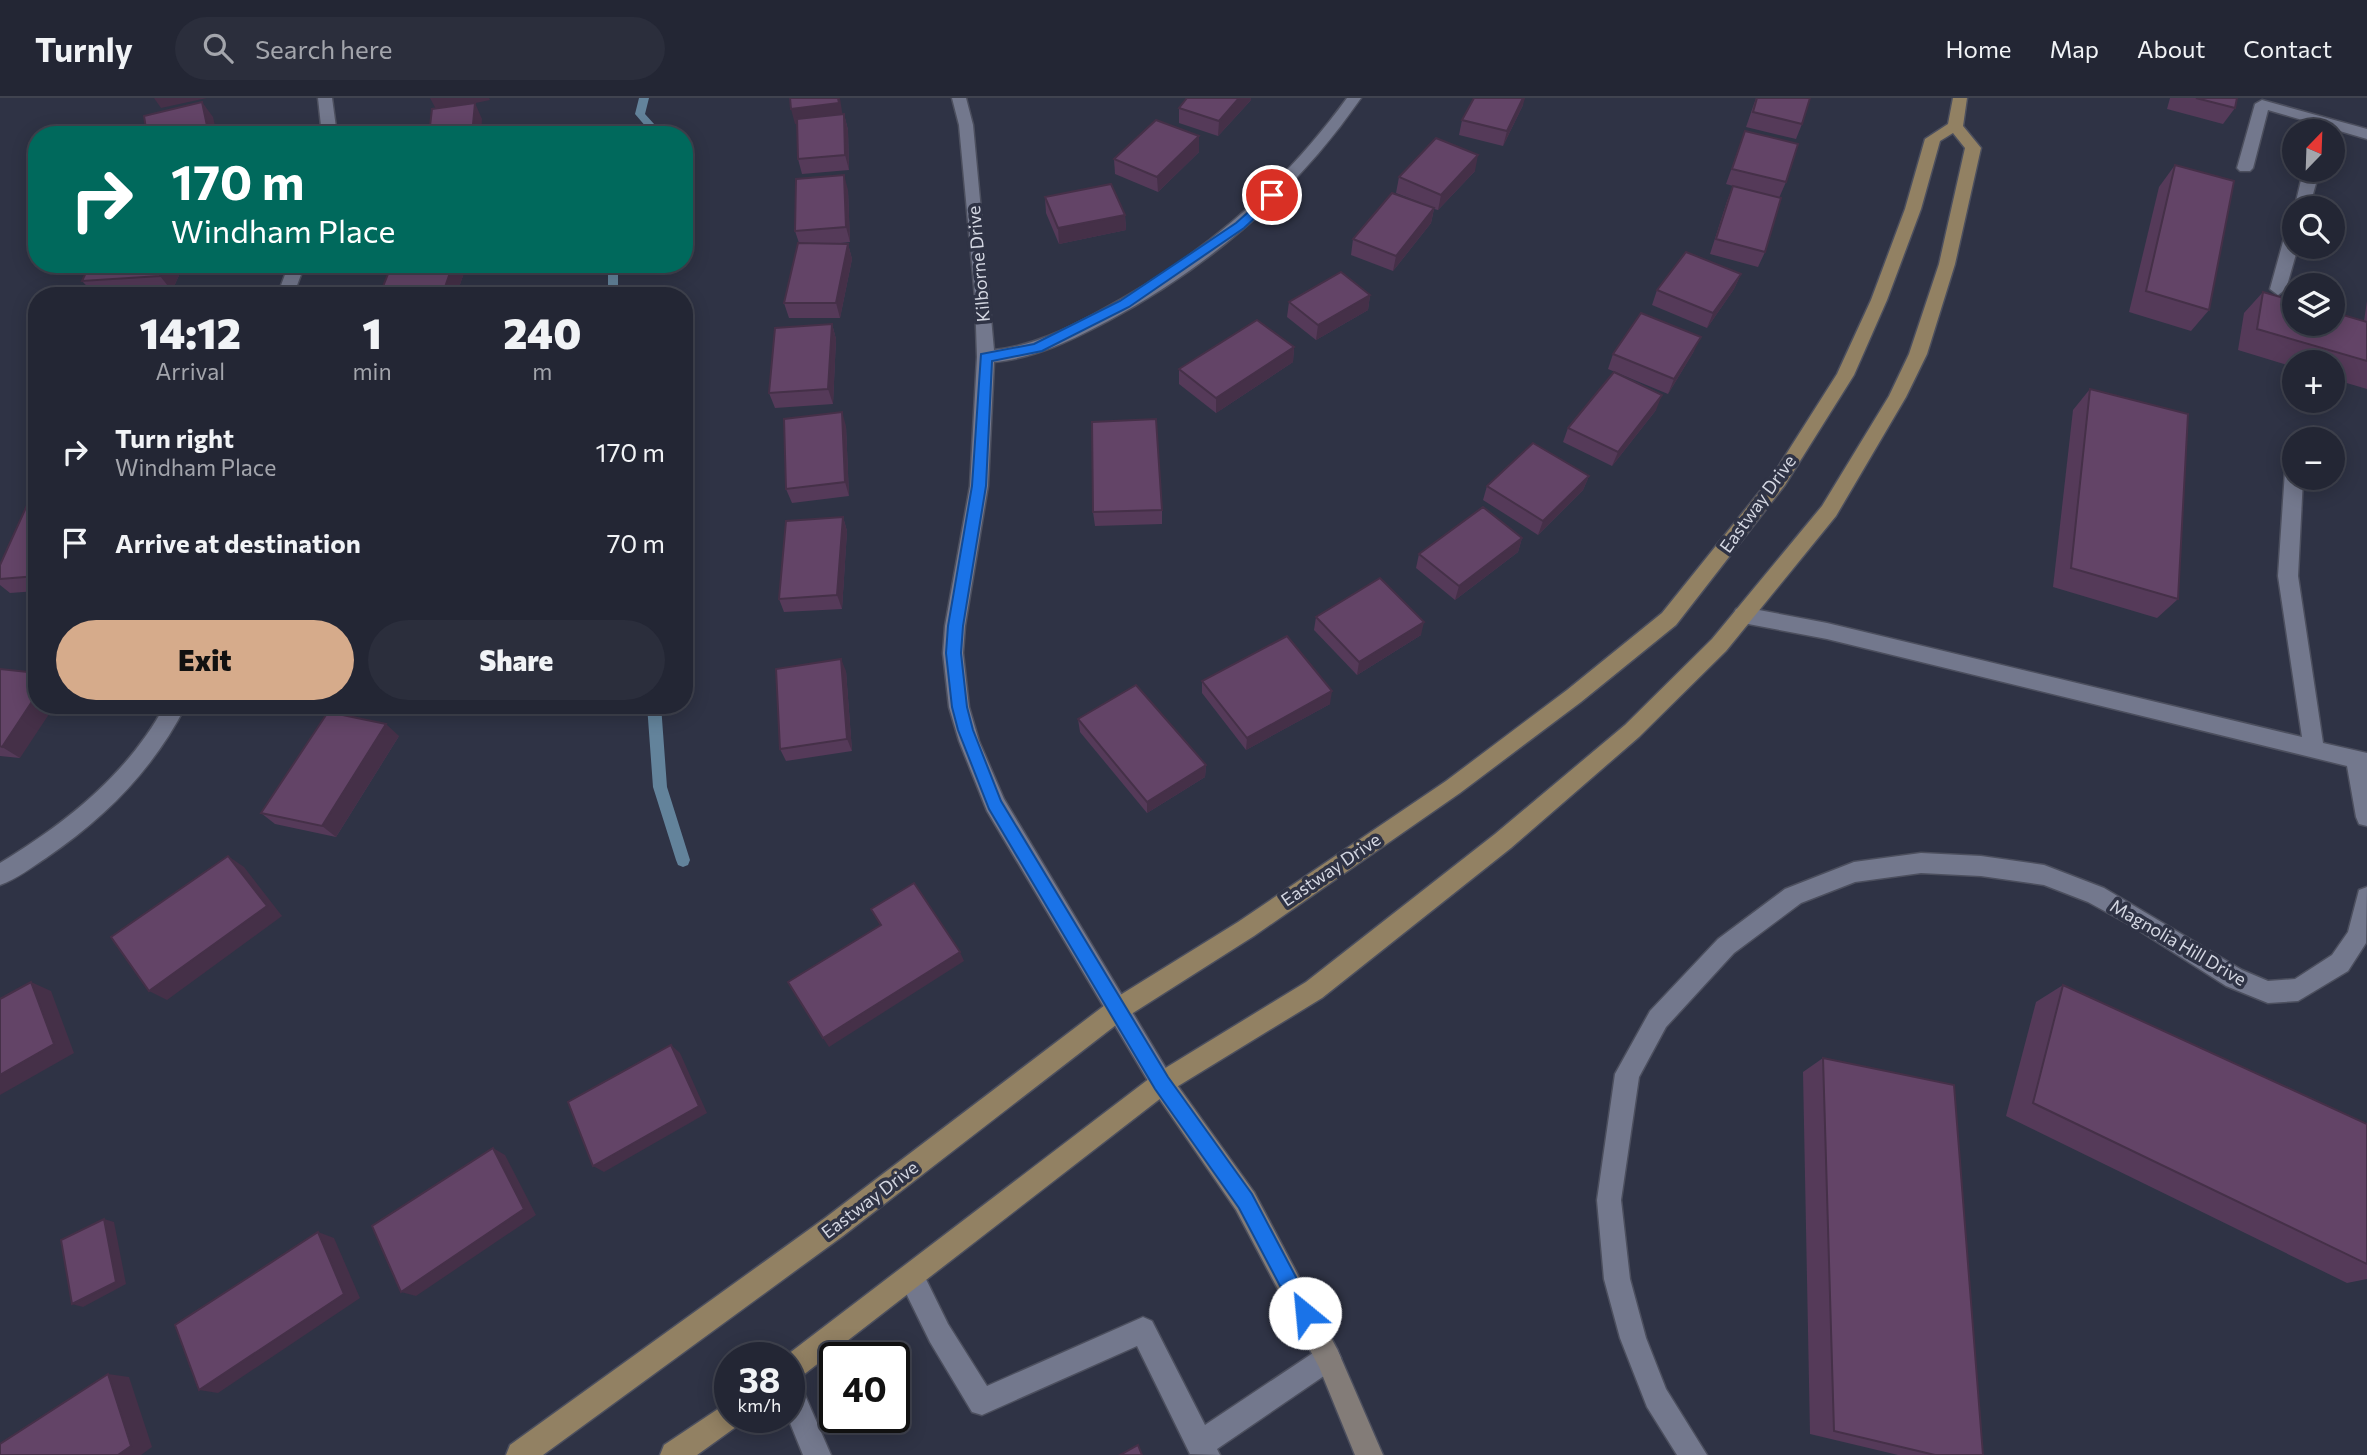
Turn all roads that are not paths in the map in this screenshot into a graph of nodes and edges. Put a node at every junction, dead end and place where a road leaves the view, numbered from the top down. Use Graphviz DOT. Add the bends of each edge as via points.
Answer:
graph roads {
  1 [pos="325,98"];
  2 [pos="959,98"];
  3 [pos="1354,98"];
  4 [pos="1960,98"];
  5 [pos="1955,125"];
  6 [pos="329,126"];
  7 [pos="2367,134"];
  8 [pos="2245,168"];
  9 [pos="2286,259"];
  10 [pos="2278,289"];
  11 [pos="986,358"];
  12 [pos="2293,490"];
  13 [pos="1743,615"];
  14 [pos="170,714"];
  15 [pos="2314,749"];
  16 [pos="2362,760"];
  17 [pos="2367,817"];
  18 [pos="0,875"];
  19 [pos="2367,897"];
  20 [pos="1117,1010"];
  21 [pos="1162,1083"];
  22 [pos="912,1278"];
  23 [pos="1328,1357"];
  24 [pos="805,1358"];
  25 [pos="714,1426"];
  26 [pos="805,1426"];
  27 [pos="1203,1449"];
  28 [pos="520,1455"];
  29 [pos="674,1455"];
  30 [pos="817,1455"];
  31 [pos="1369,1455"];
  32 [pos="1693,1455"];
  1 -- 6 [label="street"];
  2 -- 11 [label="street, Kilborne Drive" via="966,125"];
  3 -- 11 [label="street" via="1286,182 1240,225 1183,266 1067,335 1037,348"];
  4 -- 5 [label="main road"];
  5 -- 13 [label="main road" via="1973,148 1947,264 1917,354 1897,397 1829,511"];
  5 -- 20 [label="main road, Eastway Drive" via="1933,139 1913,209 1845,375 1779,480 1669,619 1453,787 1246,929"];
  7 -- 8 [label="street" via="2262,104"];
  9 -- 10 [label="street"];
  11 -- 20 [label="street, Kilborne Drive" via="979,486 954,639 960,707 995,804"];
  12 -- 15 [label="street" via="2288,576"];
  13 -- 15 [label="street"];
  13 -- 21 [label="main road" via="1632,731 1503,841 1314,990"];
  14 -- 18 [label="street" via="141,759 96,807 43,850"];
  15 -- 16 [label="street"];
  16 -- 17 [label="street"];
  19 -- 32 [label="street, Magnolia Hill Drive" via="2358,936 2340,963 2298,990 2268,992 2234,978 2096,895 2044,875 1981,866 1921,863 1854,872 1793,896 1727,946 1658,1019 1627,1074 1609,1200 1617,1279 1633,1338 1657,1398"];
  20 -- 21 [label="street, Kilborne Drive"];
  20 -- 28 [label="main road, Eastway Drive" via="834,1227"];
  21 -- 22 [label="main road"];
  21 -- 23 [label="street, Kilborne Drive" via="1245,1201"];
  22 -- 24 [label="main road"];
  22 -- 27 [label="street" via="939,1333 982,1402 1143,1330"];
  23 -- 27 [label="street"];
  23 -- 31 [label="street, Kilborne Drive"];
  25 -- 29 [label="main road"];
  26 -- 30 [label="street"];
}
